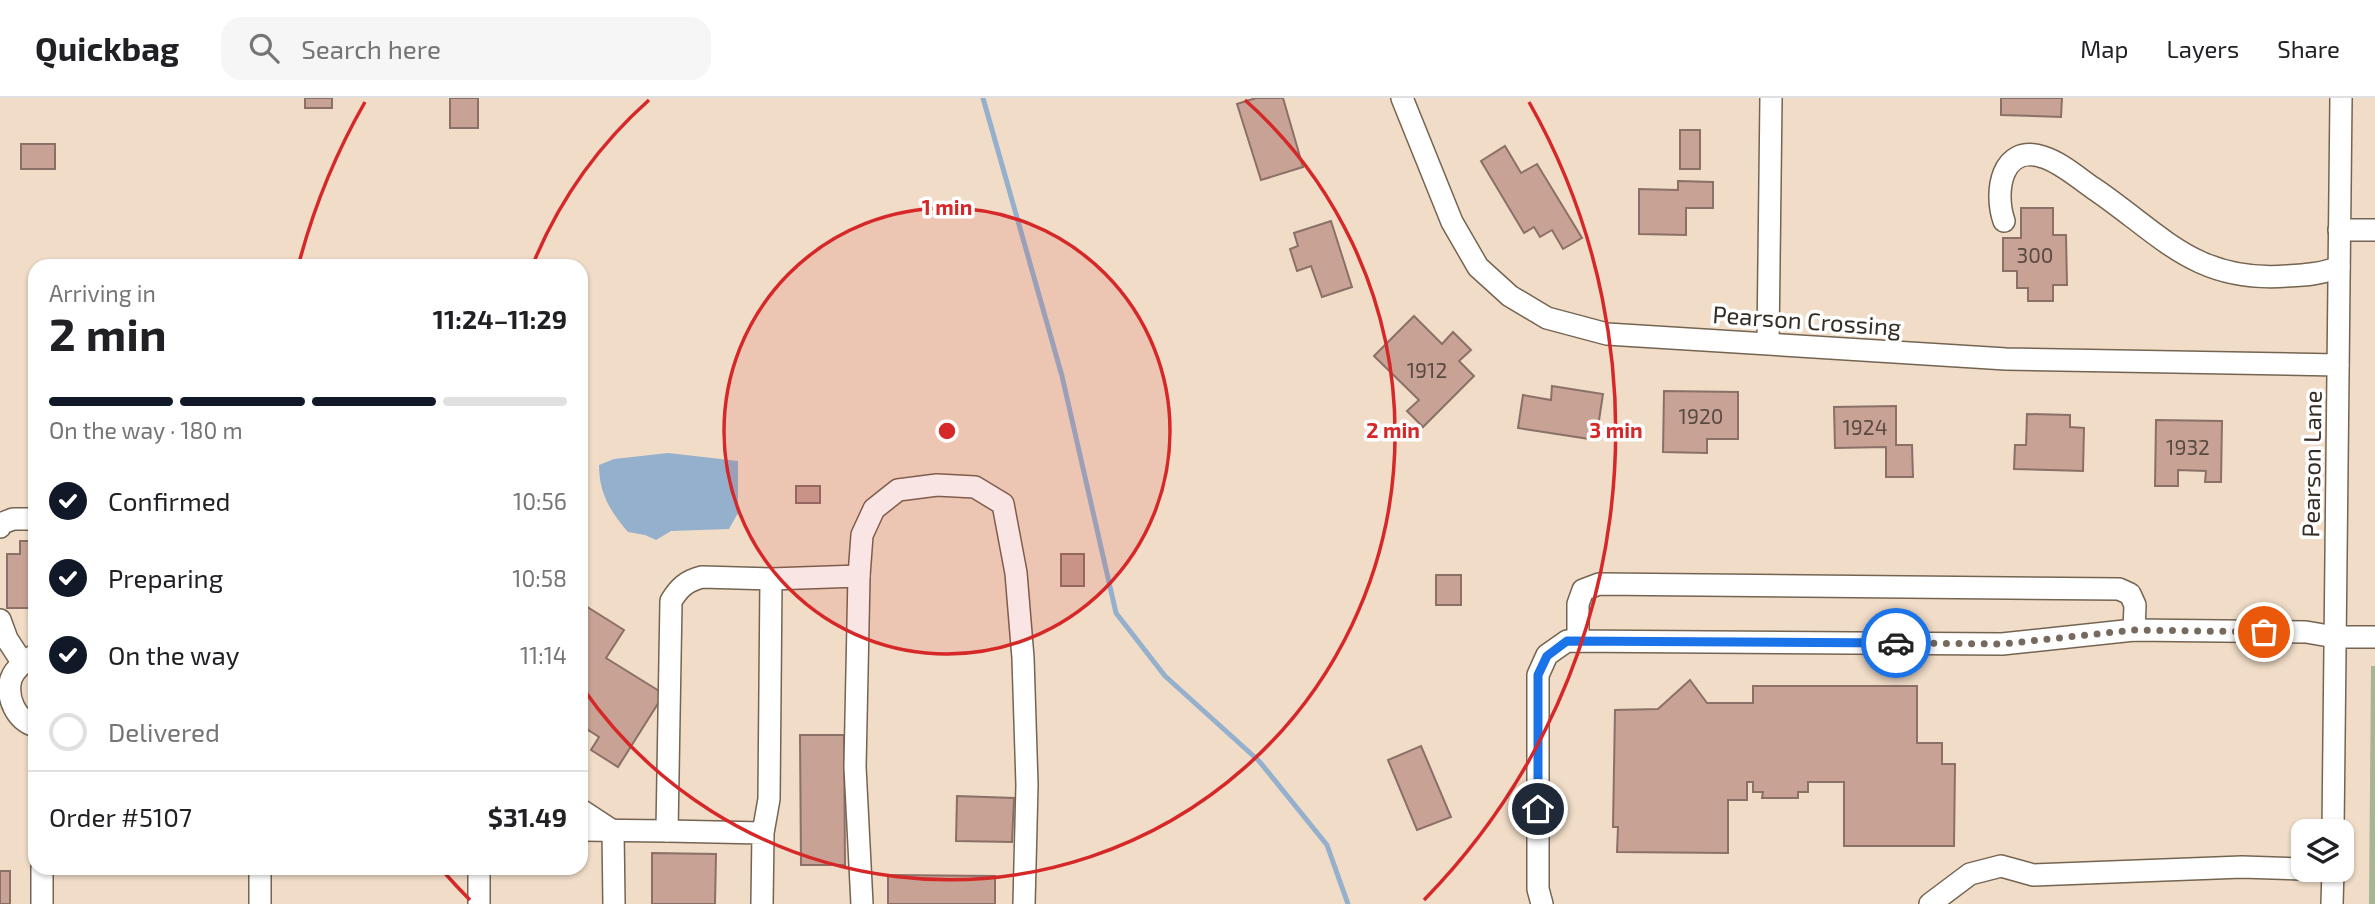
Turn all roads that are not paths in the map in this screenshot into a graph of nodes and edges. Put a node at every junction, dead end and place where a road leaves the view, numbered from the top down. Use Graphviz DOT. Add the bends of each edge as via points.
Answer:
graph roads {
  1 [pos="1402,98"];
  2 [pos="1771,98"];
  3 [pos="2341,98"];
  4 [pos="2004,221"];
  5 [pos="2339,230"];
  6 [pos="2375,230"];
  7 [pos="2339,267"];
  8 [pos="1768,343"];
  9 [pos="2338,365"];
  10 [pos="28,519"];
  11 [pos="0,527"];
  12 [pos="859,576"];
  13 [pos="771,579"];
  14 [pos="0,620"];
  15 [pos="2134,630"];
  16 [pos="2335,637"];
  17 [pos="2375,637"];
  18 [pos="1578,641"];
  19 [pos="28,658"];
  20 [pos="28,660"];
  21 [pos="5,697"];
  22 [pos="28,723"];
  23 [pos="588,815"];
  24 [pos="2333,819"];
  25 [pos="588,830"];
  26 [pos="613,831"];
  27 [pos="667,831"];
  28 [pos="763,833"];
  29 [pos="2291,869"];
  30 [pos="42,875"];
  31 [pos="260,875"];
  32 [pos="479,875"];
  33 [pos="2333,882"];
  34 [pos="1943,900"];
  35 [pos="42,904"];
  36 [pos="260,904"];
  37 [pos="479,904"];
  38 [pos="614,904"];
  39 [pos="762,904"];
  40 [pos="862,904"];
  41 [pos="1024,904"];
  42 [pos="1542,904"];
  43 [pos="2332,904"];
  1 -- 8 [label="street, Pearson Crossing" via="1452,222 1478,267 1510,296 1547,318 1607,334"];
  2 -- 8 [label="street"];
  3 -- 5 [label="street, Pearson Lane"];
  4 -- 7 [label="street" via="1999,194 2008,163 2023,156 2041,156 2203,264 2270,278 2325,273"];
  5 -- 6 [label="street"];
  5 -- 7 [label="street, Pearson Lane"];
  7 -- 9 [label="street, Pearson Lane"];
  8 -- 9 [label="street, Pearson Crossing" via="2006,359"];
  9 -- 16 [label="street, Pearson Lane"];
  10 -- 11 [label="street" via="13,519"];
  12 -- 13 [label="street"];
  12 -- 40 [label="street" via="855,767"];
  12 -- 41 [label="street" via="862,535 874,509 898,490 975,487 1003,504 1016,573 1023,658"];
  13 -- 27 [label="street" via="692,579 671,601"];
  13 -- 28 [label="street" via="769,799"];
  14 -- 19 [label="street" via="8,639"];
  15 -- 16 [label="street" via="2306,632"];
  15 -- 18 [label="street" via="2002,644"];
  15 -- 18 [label="street" via="2135,605 2130,594 2119,589 1599,584 1583,590 1578,604"];
  16 -- 17 [label="street"];
  16 -- 24 [label="street, Pearson Lane"];
  18 -- 42 [label="street" via="1567,641 1547,656 1538,675 1538,889"];
  20 -- 21 [label="street" via="12,678"];
  21 -- 22 [label="street"];
  23 -- 26 [label="street"];
  25 -- 26 [label="street"];
  26 -- 27 [label="street"];
  26 -- 38 [label="street"];
  27 -- 28 [label="street"];
  28 -- 39 [label="street"];
  29 -- 34 [label="street" via="2033,875 2001,866 1970,874"];
  30 -- 35 [label="street"];
  31 -- 36 [label="street"];
  32 -- 37 [label="street"];
  33 -- 43 [label="street"];
}
